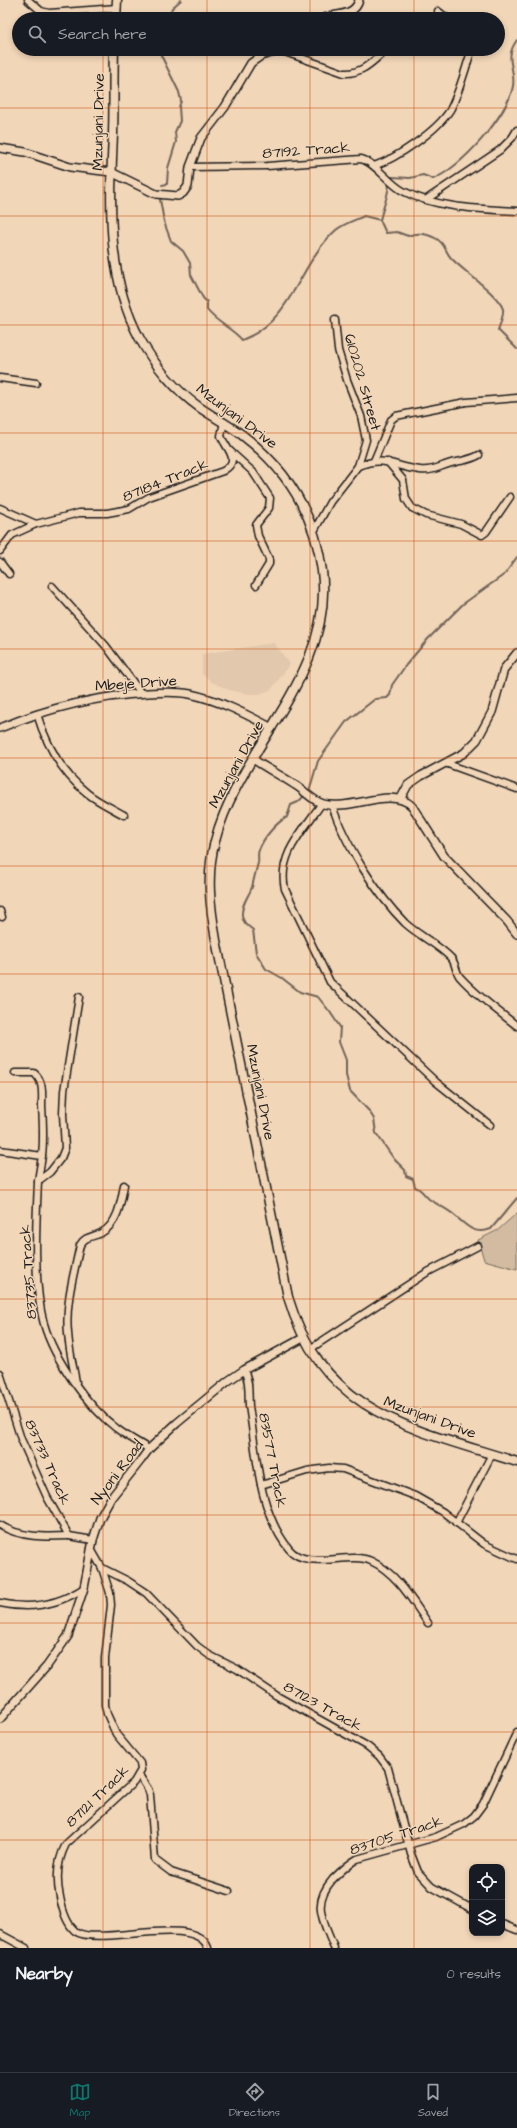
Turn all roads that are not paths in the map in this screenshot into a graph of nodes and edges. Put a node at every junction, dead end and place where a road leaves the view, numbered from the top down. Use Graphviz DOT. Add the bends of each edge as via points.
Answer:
graph roads {
  1 [pos="28,0"];
  2 [pos="359,0"];
  3 [pos="117,4"];
  4 [pos="45,12"];
  5 [pos="57,12"];
  6 [pos="345,12"];
  7 [pos="114,56"];
  8 [pos="263,56"];
  9 [pos="300,56"];
  10 [pos="379,56"];
  11 [pos="470,56"];
  12 [pos="517,130"];
  13 [pos="0,148"];
  14 [pos="374,166"];
  15 [pos="190,167"];
  16 [pos="111,172"];
  17 [pos="427,199"];
  18 [pos="517,211"];
  19 [pos="335,320"];
  20 [pos="0,378"];
  21 [pos="36,384"];
  22 [pos="517,398"];
  23 [pos="224,422"];
  24 [pos="230,451"];
  25 [pos="479,455"];
  26 [pos="374,461"];
  27 [pos="388,462"];
  28 [pos="358,466"];
  29 [pos="510,497"];
  30 [pos="0,508"];
  31 [pos="36,524"];
  32 [pos="314,531"];
  33 [pos="0,551"];
  34 [pos="0,562"];
  35 [pos="9,574"];
  36 [pos="256,585"];
  37 [pos="52,586"];
  38 [pos="517,653"];
  39 [pos="141,694"];
  40 [pos="37,714"];
  41 [pos="0,728"];
  42 [pos="272,728"];
  43 [pos="253,759"];
  44 [pos="445,763"];
  45 [pos="517,789"];
  46 [pos="401,798"];
  47 [pos="322,804"];
  48 [pos="332,805"];
  49 [pos="124,814"];
  50 [pos="517,934"];
  51 [pos="79,997"];
  52 [pos="517,1026"];
  53 [pos="15,1073"];
  54 [pos="490,1125"];
  55 [pos="0,1150"];
  56 [pos="42,1156"];
  57 [pos="38,1181"];
  58 [pos="124,1185"];
  59 [pos="478,1246"];
  60 [pos="303,1338"];
  61 [pos="310,1349"];
  62 [pos="244,1370"];
  63 [pos="0,1373"];
  64 [pos="76,1385"];
  65 [pos="149,1449"];
  66 [pos="492,1454"];
  67 [pos="517,1462"];
  68 [pos="261,1485"];
  69 [pos="456,1523"];
  70 [pos="0,1525"];
  71 [pos="69,1536"];
  72 [pos="93,1540"];
  73 [pos="91,1549"];
  74 [pos="517,1559"];
  75 [pos="102,1568"];
  76 [pos="84,1588"];
  77 [pos="0,1603"];
  78 [pos="428,1623"];
  79 [pos="0,1719"];
  80 [pos="517,1732"];
  81 [pos="139,1775"];
  82 [pos="410,1843"];
  83 [pos="229,1892"];
  84 [pos="469,1907"];
  85 [pos="505,1925"];
  86 [pos="517,1930"];
  87 [pos="0,1934"];
  88 [pos="26,1948"];
  89 [pos="208,1948"];
  90 [pos="334,1948"];
  1 -- 4 [label="street"];
  2 -- 6 [label="street" via="357,6"];
  3 -- 5 [label="street"];
  7 -- 16 [label="main road, Mzunjani Drive"];
  8 -- 15 [label="street" via="251,63 225,108 201,138"];
  9 -- 10 [label="street" via="353,73 366,67"];
  11 -- 14 [label="street" via="456,98 444,118 398,155"];
  12 -- 17 [label="street" via="500,150"];
  13 -- 16 [label="street" via="25,152 70,167"];
  14 -- 15 [label="street, 87192 Track" via="358,159 267,166"];
  14 -- 17 [label="street, 87192 Track" via="402,190"];
  15 -- 16 [label="street" via="188,186 183,193 173,196 148,191"];
  16 -- 23 [label="main road, Mzunjani Drive" via="112,248 115,270 135,328 156,364 176,387 199,407"];
  17 -- 18 [label="street, 87192 Track" via="466,207"];
  19 -- 28 [label="street, 610202 Street" via="335,335 342,363 366,433"];
  20 -- 21 [label="street"];
  22 -- 26 [label="street" via="466,402 396,416 391,420"];
  23 -- 24 [label="street" via="221,436"];
  23 -- 32 [label="main road, Mzunjani Drive" via="254,444 281,471 302,503"];
  24 -- 31 [label="street, 87184 Track" via="231,464 223,471 149,497 129,509 107,513 79,513"];
  24 -- 36 [label="street" via="253,472 270,498 269,508 256,525 258,536 270,559"];
  25 -- 27 [label="street" via="469,461 428,470 412,469"];
  26 -- 27 [label="street"];
  26 -- 28 [label="street"];
  27 -- 29 [label="street" via="403,480 406,500 412,508 426,515 461,524 478,535 486,532"];
  28 -- 32 [label="street, 610202 Street" via="334,497"];
  30 -- 31 [label="street"];
  31 -- 33 [label="street, 87184 Track" via="12,535"];
  32 -- 42 [label="main road, Mzunjani Drive" via="323,574 320,625 313,650 302,674"];
  34 -- 35 [label="street"];
  37 -- 39 [label="street" via="106,646"];
  38 -- 44 [label="street" via="504,669 492,712 477,740 464,753"];
  39 -- 40 [label="street, Mbeje Drive" via="96,699"];
  39 -- 42 [label="street, Mbeje Drive" via="173,692 205,697"];
  40 -- 41 [label="street, Mbeje Drive"];
  40 -- 49 [label="street" via="50,749 86,793"];
  42 -- 43 [label="main road, Mzunjani Drive"];
  43 -- 47 [label="street"];
  43 -- 60 [label="main road, Mzunjani Drive" via="220,823 211,864 210,897 216,940 288,1297"];
  44 -- 45 [label="street"];
  44 -- 46 [label="street" via="408,785"];
  46 -- 48 [label="street"];
  46 -- 50 [label="street" via="412,806 444,856 507,920"];
  47 -- 48 [label="street"];
  47 -- 54 [label="street" via="288,852 283,881 330,982 436,1082"];
  48 -- 52 [label="street" via="337,820 371,882 393,910 406,924 451,957 462,980 485,1003"];
  51 -- 57 [label="street" via="64,1091 66,1148 50,1172"];
  53 -- 56 [label="street, 83735 Track" via="34,1073 40,1079"];
  55 -- 56 [label="street"];
  56 -- 57 [label="street, 83735 Track"];
  57 -- 64 [label="street, 83735 Track" via="37,1249 41,1310 55,1349"];
  58 -- 64 [label="street" via="112,1223 100,1234 86,1238 80,1245 70,1291 68,1320"];
  59 -- 61 [label="street" via="426,1273"];
  60 -- 61 [label="main road, Mzunjani Drive"];
  60 -- 62 [label="street, Nyoni Road"];
  61 -- 66 [label="main road, Mzunjani Drive" via="333,1378 352,1396 374,1411 399,1423"];
  62 -- 65 [label="street, Nyoni Road" via="177,1423"];
  62 -- 68 [label="street, 83577 Track" via="248,1382"];
  63 -- 71 [label="street, 83733 Track" via="21,1439 47,1497"];
  64 -- 65 [label="street, 83735 Track" via="108,1422"];
  65 -- 72 [label="street, Nyoni Road" via="105,1506"];
  66 -- 67 [label="main road, Mzunjani Drive"];
  66 -- 69 [label="street"];
  68 -- 69 [label="street" via="307,1471 343,1469 415,1496 443,1512"];
  68 -- 78 [label="street, 83577 Track" via="271,1520 293,1553 325,1560 372,1561 401,1584"];
  69 -- 74 [label="street" via="484,1544"];
  70 -- 71 [label="street" via="22,1534"];
  71 -- 72 [label="street"];
  72 -- 73 [label="street, Nyoni Road"];
  73 -- 75 [label="street, 87121 Track"];
  73 -- 76 [label="street, Nyoni Road"];
  75 -- 81 [label="street, 87121 Track" via="108,1585 110,1605 105,1658 105,1705 116,1734 140,1763"];
  75 -- 82 [label="street, 87123 Track" via="146,1593 197,1646 209,1655 237,1668 277,1696 380,1756 390,1772"];
  76 -- 77 [label="street" via="69,1597 44,1605 17,1606"];
  76 -- 79 [label="street, Nyoni Road" via="68,1636 42,1671"];
  80 -- 82 [label="street, 83705 Track" via="487,1795 474,1816 445,1834"];
  81 -- 83 [label="street" via="150,1795 155,1860 171,1872"];
  81 -- 89 [label="street, 87121 Track" via="71,1839 63,1850 58,1883 66,1915 71,1926 80,1934 111,1936 175,1932 195,1936"];
  82 -- 84 [label="street, 87123 Track" via="414,1863 423,1879 432,1887"];
  82 -- 90 [label="street, 83705 Track" via="357,1858 324,1890 320,1909"];
  85 -- 86 [label="street"];
  87 -- 88 [label="street"];
}
